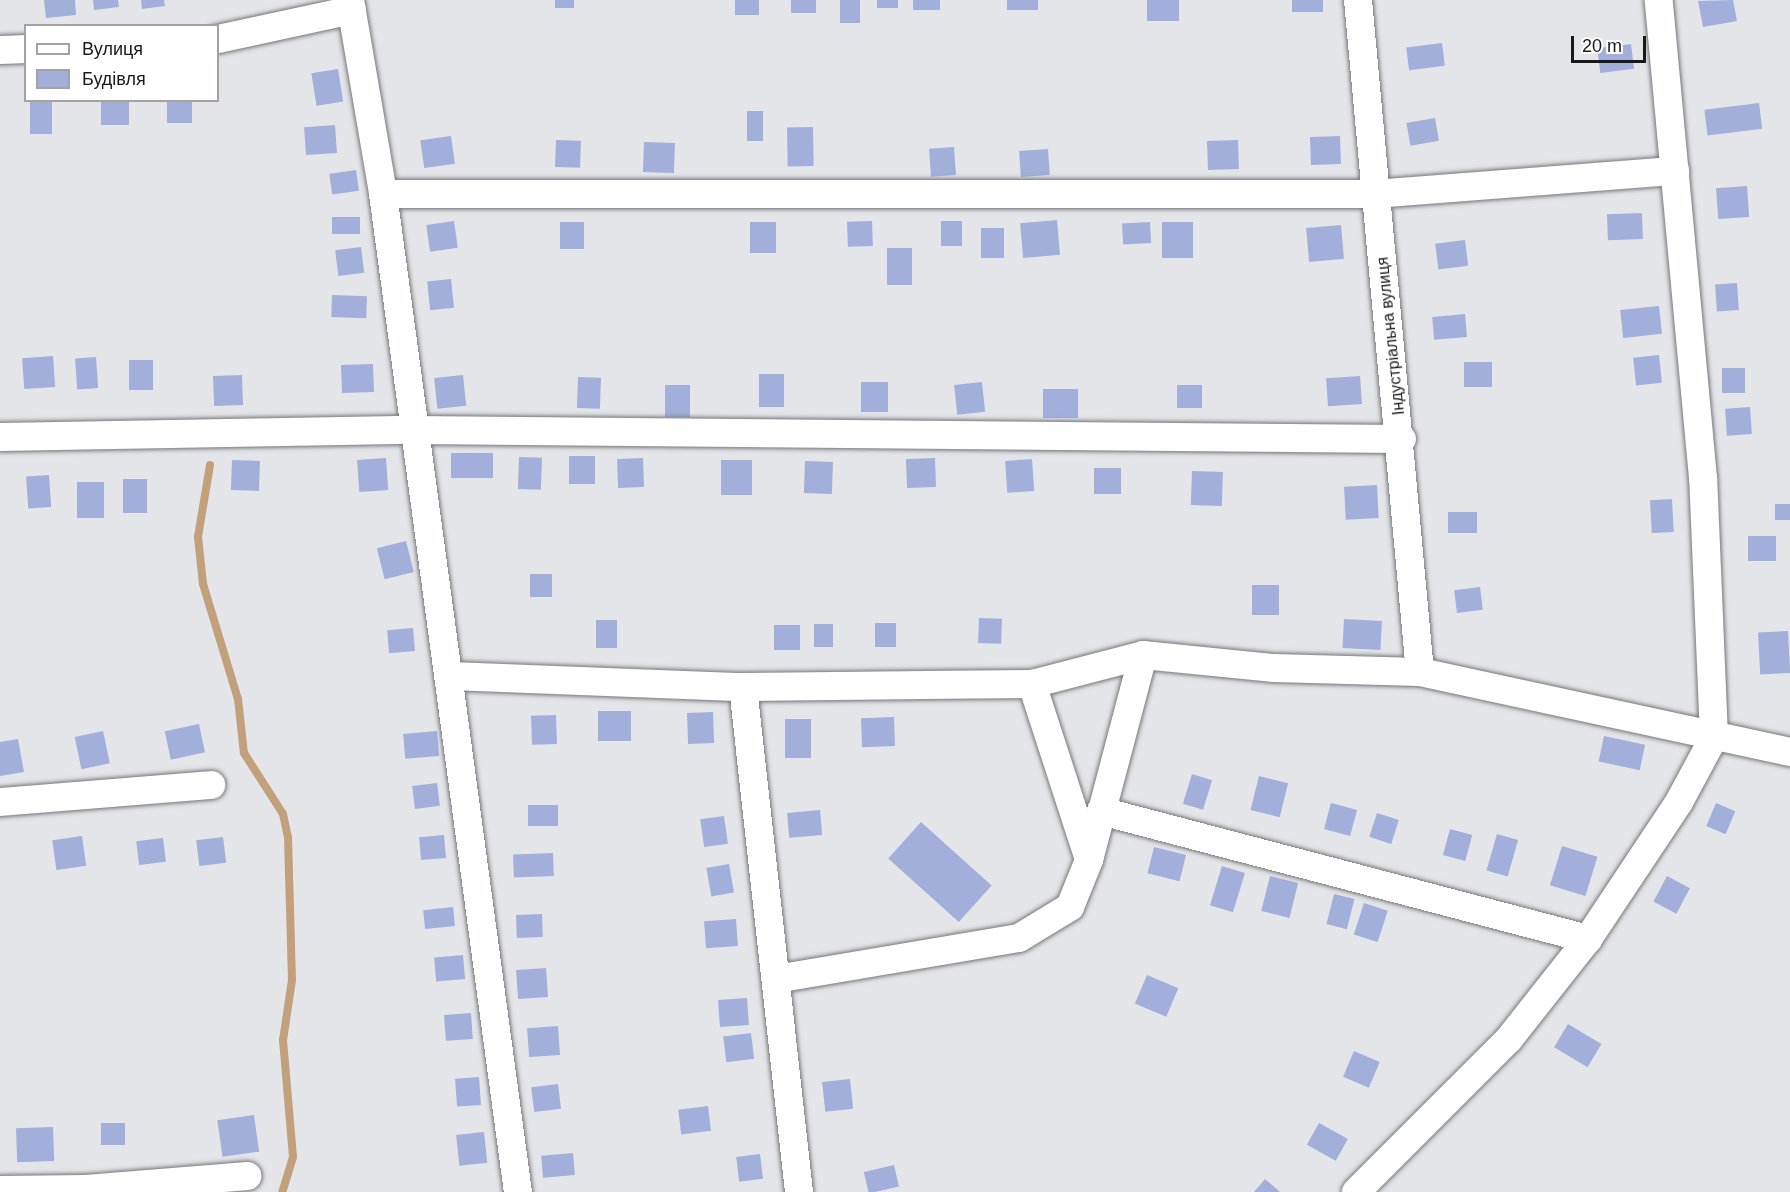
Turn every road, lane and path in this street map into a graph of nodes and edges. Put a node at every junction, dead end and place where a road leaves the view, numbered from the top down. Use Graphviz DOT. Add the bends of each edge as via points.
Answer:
graph roads {
  1 [pos="1358,0"];
  2 [pos="1659,0"];
  3 [pos="351,5"];
  4 [pos="219,39"];
  5 [pos="24,49"];
  6 [pos="0,50"];
  7 [pos="1675,171"];
  8 [pos="383,194"];
  9 [pos="1375,194"];
  10 [pos="412,430"];
  11 [pos="0,437"];
  12 [pos="1402,439"];
  13 [pos="1143,655"];
  14 [pos="1420,672"];
  15 [pos="450,676"];
  16 [pos="1032,684"];
  17 [pos="743,687"];
  18 [pos="1714,737"];
  19 [pos="1790,752"];
  20 [pos="211,785"];
  21 [pos="0,802"];
  22 [pos="1101,811"];
  23 [pos="1089,860"];
  24 [pos="1588,939"];
  25 [pos="776,979"];
  26 [pos="247,1176"];
  27 [pos="0,1190"];
  28 [pos="518,1192"];
  29 [pos="799,1192"];
  30 [pos="1356,1192"];
  1 -- 9 [label="street, Індустріальна вулиця"];
  2 -- 7 [label="street"];
  3 -- 4 [label="street"];
  3 -- 8 [label="street"];
  5 -- 6 [label="street"];
  7 -- 9 [label="street"];
  7 -- 18 [label="street" via="1703,478"];
  8 -- 9 [label="street"];
  8 -- 10 [label="street"];
  9 -- 12 [label="street, Індустріальна вулиця"];
  10 -- 11 [label="street"];
  10 -- 12 [label="street"];
  10 -- 15 [label="street"];
  12 -- 14 [label="street, Індустріальна вулиця"];
  13 -- 14 [label="street" via="1274,668"];
  13 -- 16 [label="street"];
  13 -- 22 [label="street"];
  14 -- 18 [label="street"];
  15 -- 17 [label="street"];
  15 -- 28 [label="street"];
  16 -- 17 [label="street"];
  16 -- 23 [label="street"];
  17 -- 25 [label="street"];
  18 -- 19 [label="street"];
  18 -- 24 [label="street" via="1679,802"];
  20 -- 21 [label="street"];
  22 -- 23 [label="street"];
  22 -- 24 [label="street"];
  23 -- 25 [label="street" via="1070,907 1019,938"];
  24 -- 30 [label="street" via="1509,1039"];
  25 -- 29 [label="street"];
  26 -- 27 [label="street" via="86,1189"];
}
